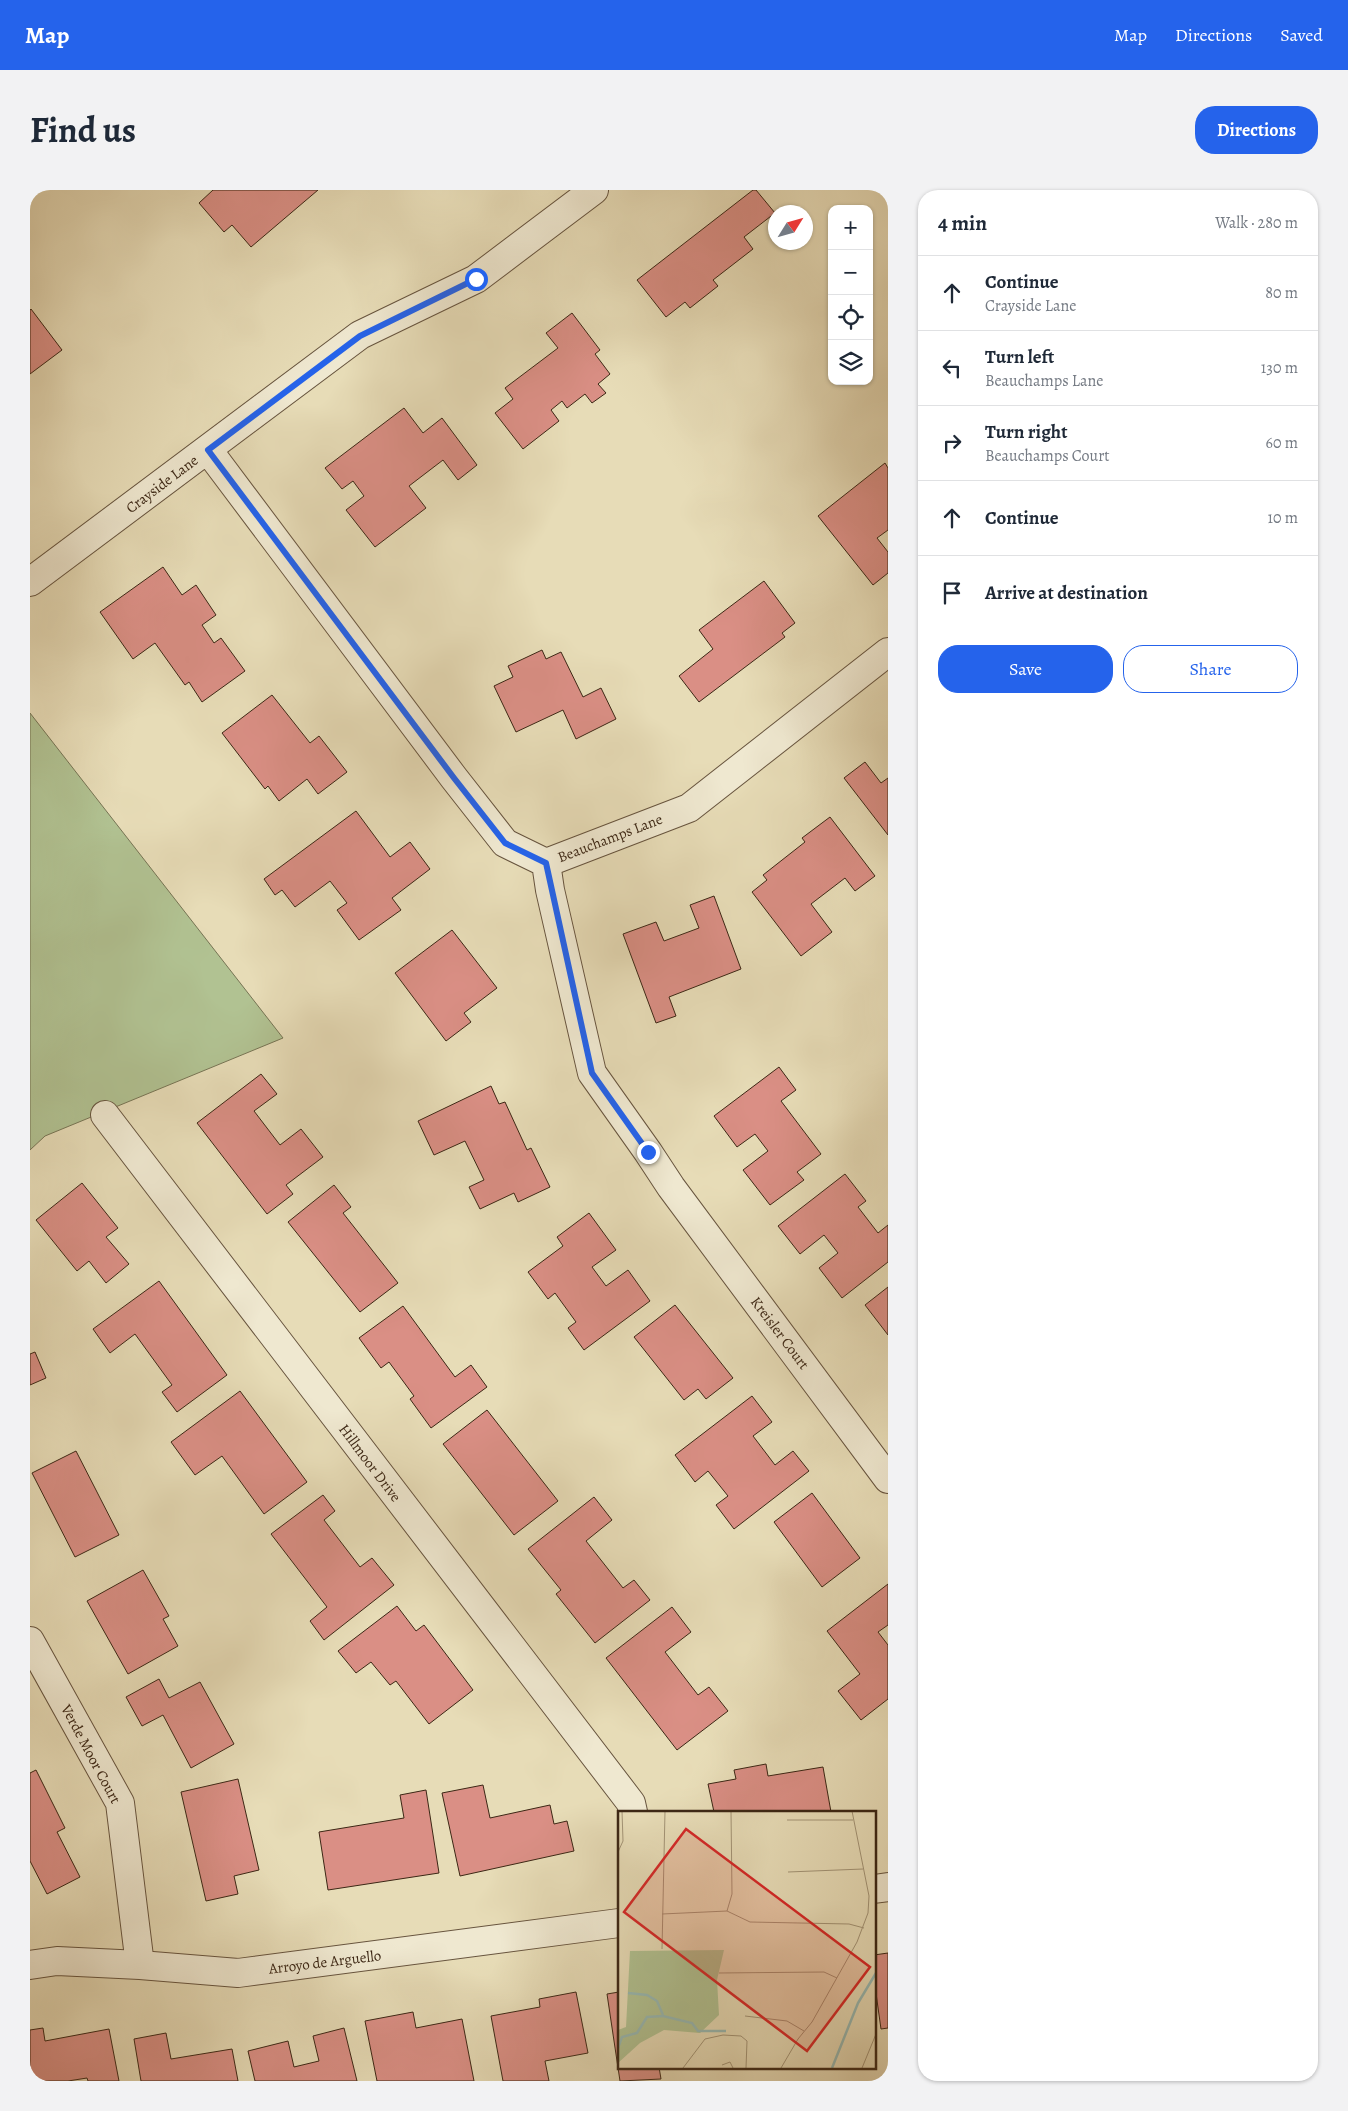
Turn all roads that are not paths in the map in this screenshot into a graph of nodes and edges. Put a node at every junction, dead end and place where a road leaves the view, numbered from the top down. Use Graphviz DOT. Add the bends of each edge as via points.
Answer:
graph roads {
  1 [pos="594,190"];
  2 [pos="208,450"];
  3 [pos="30,582"];
  4 [pos="888,652"];
  5 [pos="546,863"];
  6 [pos="104,1115"];
  7 [pos="888,1479"];
  8 [pos="30,1641"];
  9 [pos="632,1811"];
  10 [pos="618,1923"];
  11 [pos="30,1965"];
  12 [pos="140,1965"];
  1 -- 2 [label="street, Crayside Lane" via="476,279 360,336"];
  2 -- 3 [label="street, Crayside Lane"];
  2 -- 5 [label="street, Beauchamps Lane" via="505,843"];
  4 -- 5 [label="street, Beauchamps Lane" via="689,808"];
  5 -- 7 [label="street, Kreisler Court" via="592,1073 671,1187"];
  6 -- 9 [label="street, Hillmoor Drive" via="631,1804"];
  8 -- 12 [label="street, Verde Moor Court" via="120,1803"];
  10 -- 12 [label="street, Arroyo de Arguello" via="238,1973"];
  11 -- 12 [label="street, Arroyo de Arguello" via="57,1961"];
}
